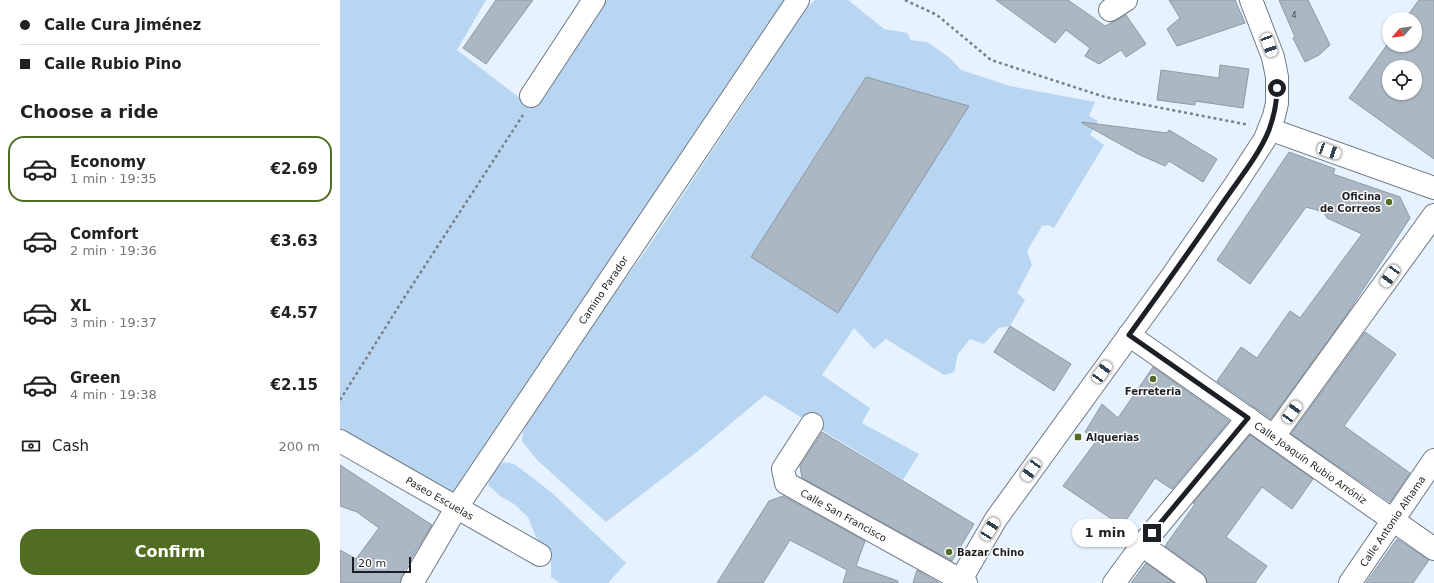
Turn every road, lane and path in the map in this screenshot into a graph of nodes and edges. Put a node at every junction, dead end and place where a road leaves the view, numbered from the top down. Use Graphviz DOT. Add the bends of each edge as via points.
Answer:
graph roads {
  1 [pos="594,0"];
  2 [pos="798,0"];
  3 [pos="905,0"];
  4 [pos="1251,0"];
  5 [pos="531,96"];
  6 [pos="1269,129"];
  7 [pos="1434,188"];
  8 [pos="1434,215"];
  9 [pos="1129,335"];
  10 [pos="340,400"];
  11 [pos="1248,418"];
  12 [pos="812,424"];
  13 [pos="1274,436"];
  14 [pos="340,441"];
  15 [pos="1434,460"];
  16 [pos="457,507"];
  17 [pos="1392,520"];
  18 [pos="1142,545"];
  19 [pos="1434,549"];
  20 [pos="540,555"];
  21 [pos="962,582"];
  22 [pos="412,583"];
  23 [pos="1114,583"];
  24 [pos="1195,583"];
  25 [pos="1350,583"];
  1 -- 5 [label="street"];
  2 -- 16 [label="street, Camino Parador"];
  3 -- 6 [label="path" via="937,15 991,60 1105,97"];
  4 -- 6 [label="street" via="1273,57 1277,77 1277,102"];
  5 -- 10 [label="path" via="529,105"];
  6 -- 7 [label="street"];
  6 -- 9 [label="street" via="1235,186"];
  8 -- 13 [label="street"];
  9 -- 11 [label="street, Calle Joaquín Rubio Arróniz"];
  9 -- 21 [label="street" via="996,519"];
  11 -- 13 [label="street, Calle Joaquín Rubio Arróniz"];
  11 -- 18 [label="street"];
  12 -- 21 [label="street, Calle San Francisco" via="782,469 786,483"];
  13 -- 17 [label="street, Calle Joaquín Rubio Arróniz"];
  14 -- 16 [label="street, Paseo Escuelas"];
  15 -- 17 [label="street, Calle Antonio Alhama"];
  16 -- 20 [label="street, Paseo Escuelas"];
  16 -- 22 [label="street, Camino Parador"];
  17 -- 19 [label="street, Calle Joaquín Rubio Arróniz"];
  17 -- 25 [label="street, Calle Antonio Alhama"];
  18 -- 23 [label="street"];
  18 -- 24 [label="street"];
}
